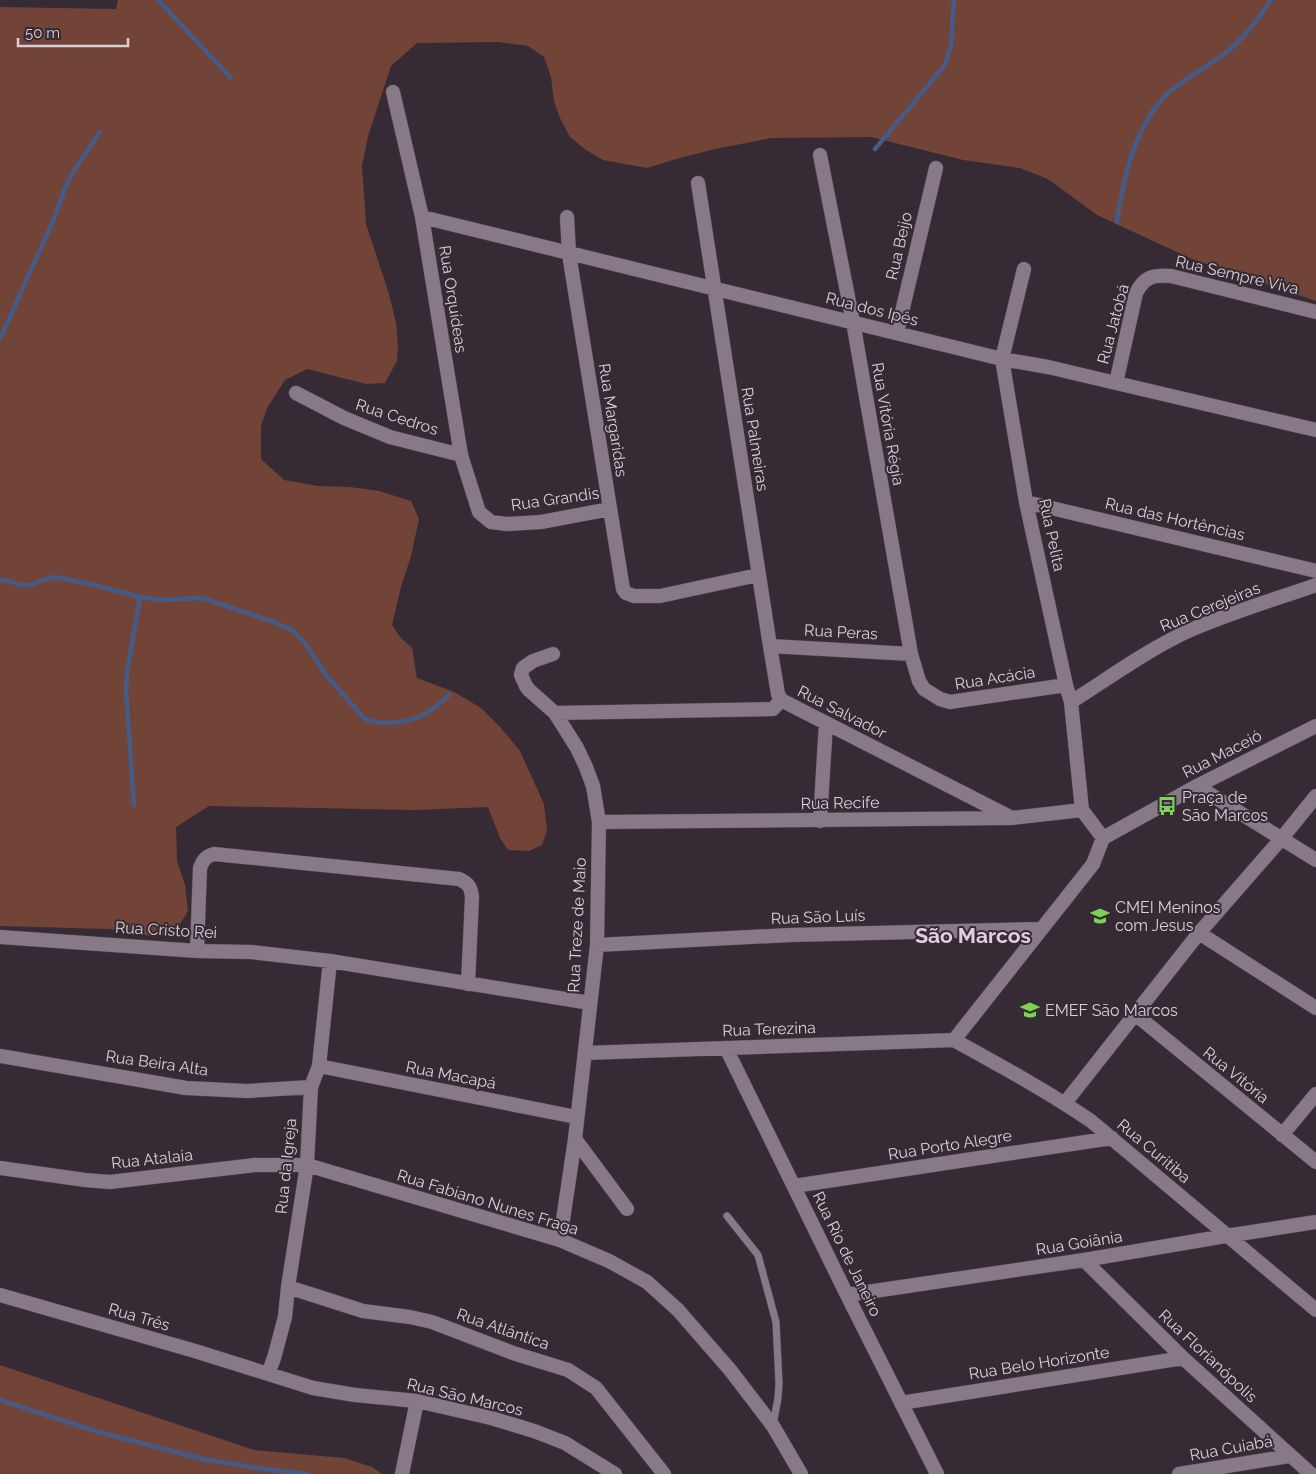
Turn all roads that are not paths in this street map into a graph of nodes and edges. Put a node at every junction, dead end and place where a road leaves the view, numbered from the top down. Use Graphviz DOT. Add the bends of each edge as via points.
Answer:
graph roads {
  1 [pos="393,92"];
  2 [pos="820,155"];
  3 [pos="936,168"];
  4 [pos="698,183"];
  5 [pos="422,217"];
  6 [pos="567,217"];
  7 [pos="569,254"];
  8 [pos="1024,269"];
  9 [pos="1149,278"];
  10 [pos="714,289"];
  11 [pos="1316,312"];
  12 [pos="853,322"];
  13 [pos="897,333"];
  14 [pos="1002,359"];
  15 [pos="1116,383"];
  16 [pos="296,393"];
  17 [pos="1316,430"];
  18 [pos="462,455"];
  19 [pos="1026,502"];
  20 [pos="610,509"];
  21 [pos="479,512"];
  22 [pos="1316,571"];
  23 [pos="758,574"];
  24 [pos="1316,586"];
  25 [pos="770,646"];
  26 [pos="553,654"];
  27 [pos="910,654"];
  28 [pos="1066,684"];
  29 [pos="931,695"];
  30 [pos="781,700"];
  31 [pos="1071,702"];
  32 [pos="555,713"];
  33 [pos="826,723"];
  34 [pos="1316,726"];
  35 [pos="1197,786"];
  36 [pos="1316,796"];
  37 [pos="1082,810"];
  38 [pos="1011,818"];
  39 [pos="820,821"];
  40 [pos="599,822"];
  41 [pos="1103,838"];
  42 [pos="1282,838"];
  43 [pos="1316,860"];
  44 [pos="1041,929"];
  45 [pos="1200,933"];
  46 [pos="0,937"];
  47 [pos="597,945"];
  48 [pos="197,951"];
  49 [pos="330,961"];
  50 [pos="468,984"];
  51 [pos="590,1004"];
  52 [pos="1316,1008"];
  53 [pos="1135,1014"];
  54 [pos="954,1040"];
  55 [pos="726,1048"];
  56 [pos="585,1053"];
  57 [pos="0,1056"];
  58 [pos="319,1066"];
  59 [pos="311,1087"];
  60 [pos="1316,1094"];
  61 [pos="1065,1103"];
  62 [pos="576,1117"];
  63 [pos="1282,1135"];
  64 [pos="1112,1138"];
  65 [pos="575,1139"];
  66 [pos="1316,1162"];
  67 [pos="308,1165"];
  68 [pos="0,1168"];
  69 [pos="794,1186"];
  70 [pos="627,1209"];
  71 [pos="728,1216"];
  72 [pos="1316,1222"];
  73 [pos="1226,1236"];
  74 [pos="560,1240"];
  75 [pos="1084,1260"];
  76 [pos="288,1287"];
  77 [pos="847,1295"];
  78 [pos="0,1296"];
  79 [pos="1316,1310"];
  80 [pos="1183,1358"];
  81 [pos="268,1374"];
  82 [pos="417,1400"];
  83 [pos="902,1403"];
  84 [pos="773,1426"];
  85 [pos="1289,1456"];
  86 [pos="402,1474"];
  87 [pos="615,1474"];
  88 [pos="664,1474"];
  89 [pos="801,1474"];
  90 [pos="937,1474"];
  91 [pos="1179,1474"];
  92 [pos="1310,1474"];
  1 -- 5 [label="street, Rua Orquídeas"];
  2 -- 12 [label="street, Rua Vitória Régia"];
  3 -- 13 [label="street, Rua Beijo"];
  4 -- 10 [label="street, Rua Palmeiras"];
  5 -- 7 [label="street, Rua dos Ipês"];
  5 -- 18 [label="street, Rua Orquídeas"];
  6 -- 7 [label="street, Rua Margaridas"];
  7 -- 10 [label="street, Rua dos Ipês"];
  7 -- 20 [label="street, Rua Margaridas"];
  8 -- 14 [label="street, Rua Pelita"];
  9 -- 11 [label="street, Rua Sempre Viva" via="1171,276"];
  9 -- 15 [label="street, Rua Jatobá" via="1141,283 1136,293"];
  10 -- 12 [label="street, Rua dos Ipês"];
  10 -- 23 [label="street, Rua Palmeiras"];
  12 -- 13 [label="street, Rua dos Ipês"];
  12 -- 27 [label="street, Rua Vitória Régia"];
  13 -- 14 [label="street, Rua dos Ipês"];
  14 -- 15 [label="street, Rua dos Ipês"];
  14 -- 19 [label="street, Rua Pelita"];
  15 -- 17 [label="street, Rua dos Ipês"];
  16 -- 18 [label="street, Rua Cedros" via="390,437"];
  18 -- 21 [label="street, Rua Orquídeas"];
  19 -- 22 [label="street, Rua das Hortências"];
  19 -- 28 [label="street, Rua Pelita"];
  20 -- 21 [label="street, Rua Grandis" via="541,522 507,524 491,522"];
  20 -- 23 [label="street, Rua Margaridas" via="626,593 660,596"];
  23 -- 25 [label="street, Rua Palmeiras"];
  24 -- 31 [label="street, Rua Cerejeiras" via="1185,633"];
  25 -- 27 [label="street, Rua Peras"];
  25 -- 30 [label="street, Rua Palmeiras"];
  26 -- 32 [label="street, Rua Treze de Maio" via="533,661 523,668 522,675 529,690"];
  27 -- 29 [label="street, Rua Vitória Régia" via="919,681"];
  28 -- 29 [label="street, Rua Acácia" via="950,702"];
  28 -- 31 [label="street, Rua Pelita"];
  30 -- 32 [label="street, Rua Salvador" via="773,709"];
  30 -- 33 [label="street, Rua Salvador"];
  31 -- 37 [label="street, Rua Pelita"];
  32 -- 40 [label="street, Rua Treze de Maio" via="586,767"];
  33 -- 38 [label="street, Rua Salvador"];
  33 -- 39 [label="street"];
  34 -- 35 [label="street, Rua Maceió"];
  35 -- 41 [label="street, Rua Maceió"];
  35 -- 42 [label="street"];
  36 -- 42 [label="street"];
  37 -- 38 [label="street, Rua Recife"];
  37 -- 41 [label="street"];
  38 -- 39 [label="street, Rua Recife"];
  39 -- 40 [label="street, Rua Recife"];
  40 -- 47 [label="street, Rua Treze de Maio"];
  41 -- 44 [label="street" via="1093,864"];
  42 -- 43 [label="street"];
  42 -- 45 [label="street"];
  44 -- 47 [label="street, Rua São Luís" via="790,935"];
  44 -- 54 [label="street"];
  45 -- 52 [label="street"];
  45 -- 53 [label="street"];
  46 -- 48 [label="street, Rua Cristo Rei"];
  47 -- 51 [label="street, Rua Treze de Maio"];
  48 -- 49 [label="street, Rua Cristo Rei" via="251,952"];
  48 -- 50 [label="street" via="200,868 203,861 214,854 459,879 467,883 472,897"];
  49 -- 50 [label="street, Rua Cristo Rei"];
  49 -- 58 [label="street, Rua da Igreja"];
  50 -- 51 [label="street, Rua Cristo Rei"];
  51 -- 56 [label="street, Rua Treze de Maio"];
  53 -- 61 [label="street"];
  53 -- 63 [label="street, Rua Vitória"];
  54 -- 55 [label="street, Rua Terezina"];
  54 -- 61 [label="street, Rua Curitiba"];
  55 -- 56 [label="street, Rua Terezina"];
  55 -- 69 [label="street, Rua Rio de Janeiro"];
  56 -- 62 [label="street, Rua Treze de Maio"];
  57 -- 59 [label="street, Rua Beira Alta" via="186,1088 247,1091"];
  58 -- 59 [label="street, Rua da Igreja"];
  58 -- 62 [label="street, Rua Macapá"];
  59 -- 67 [label="street, Rua da Igreja"];
  60 -- 63 [label="street"];
  61 -- 64 [label="street, Rua Curitiba"];
  62 -- 65 [label="street, Rua Treze de Maio"];
  63 -- 66 [label="street, Rua Vitória"];
  64 -- 69 [label="street, Rua Porto Alegre"];
  64 -- 73 [label="street, Rua Curitiba"];
  65 -- 70 [label="street"];
  65 -- 74 [label="street, Rua Treze de Maio"];
  67 -- 68 [label="street, Rua Atalaia" via="255,1165 110,1182"];
  67 -- 74 [label="street, Rua Fabiano Nunes Fraga"];
  67 -- 76 [label="street, Rua da Igreja"];
  69 -- 77 [label="street, Rua Rio de Janeiro"];
  71 -- 84 [label="lane" via="758,1255 776,1322 778,1398"];
  72 -- 73 [label="street, Rua Goiânia"];
  73 -- 75 [label="street, Rua Goiânia"];
  73 -- 79 [label="street, Rua Curitiba"];
  74 -- 84 [label="street, Rua Fabiano Nunes Fraga" via="648,1282 705,1340"];
  75 -- 77 [label="street, Rua Goiânia"];
  75 -- 80 [label="street, Rua Florianópolis"];
  76 -- 81 [label="street, Rua da Igreja" via="285,1317"];
  76 -- 88 [label="street, Rua Atlântica" via="363,1311 432,1322 568,1370 596,1388"];
  77 -- 83 [label="street, Rua Rio de Janeiro"];
  78 -- 81 [label="street, Rua Três"];
  80 -- 83 [label="street, Rua Belo Horizonte"];
  80 -- 85 [label="street, Rua Florianópolis"];
  81 -- 82 [label="street, Rua São Marcos" via="313,1388"];
  82 -- 86 [label="street"];
  82 -- 87 [label="street, Rua São Marcos" via="534,1431 565,1443"];
  83 -- 90 [label="street, Rua Rio de Janeiro"];
  84 -- 89 [label="street, Rua Fabiano Nunes Fraga"];
  85 -- 91 [label="street, Rua Cuiabá"];
  85 -- 92 [label="street, Rua Florianópolis"];
}
